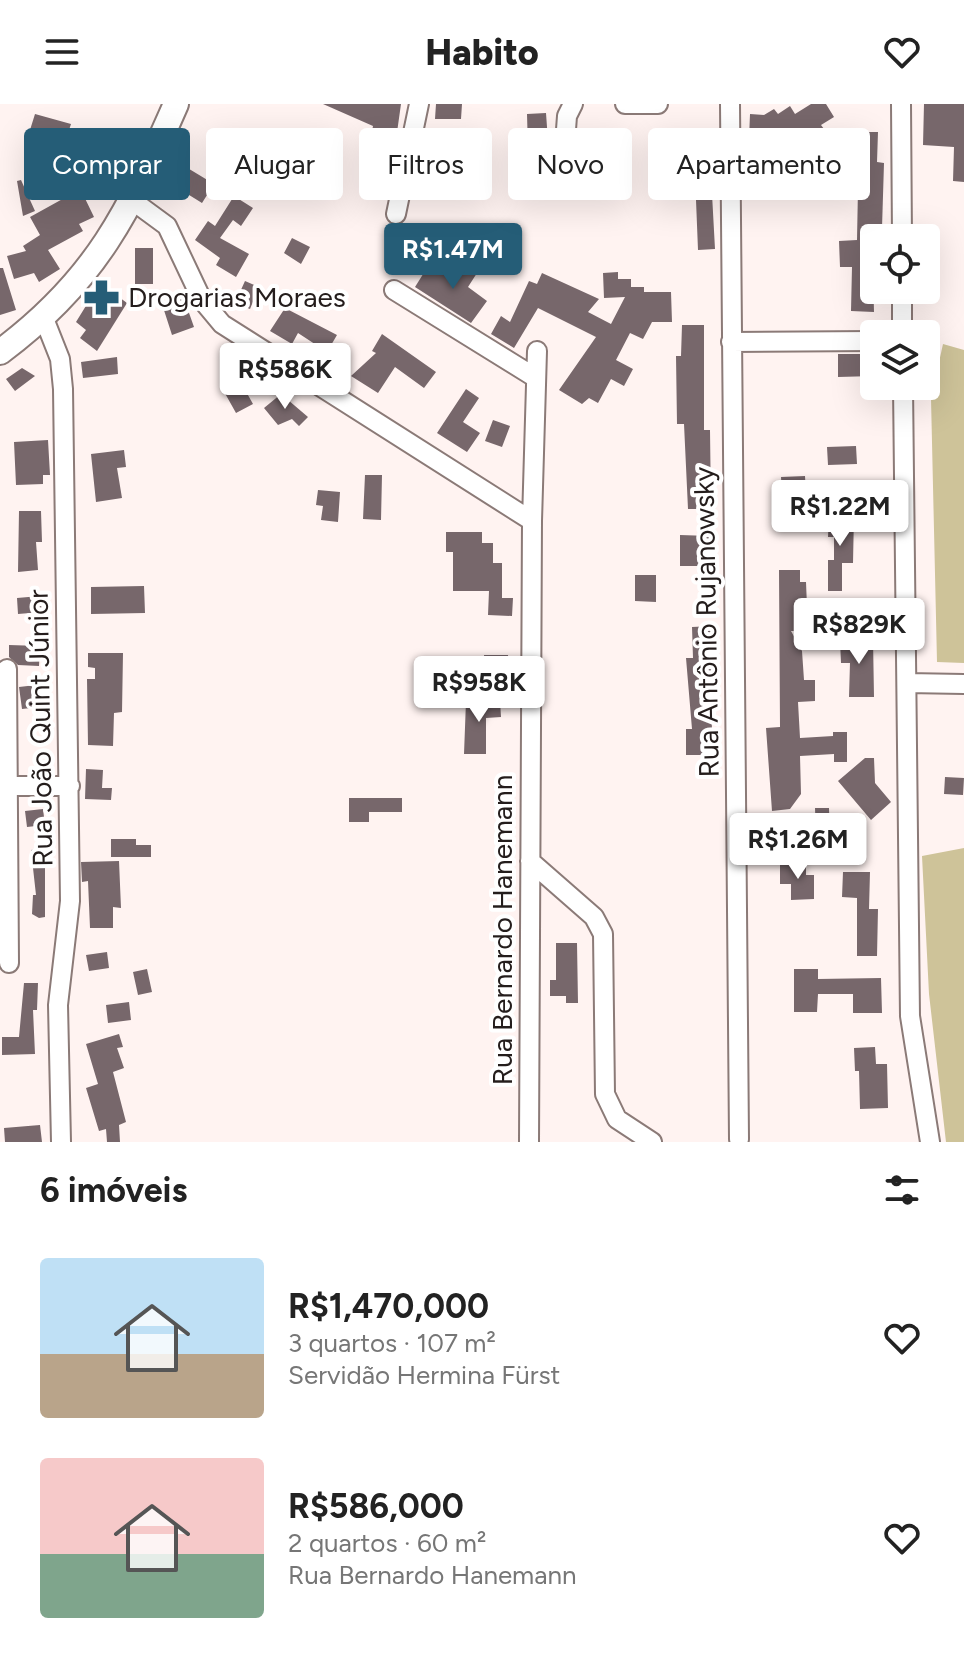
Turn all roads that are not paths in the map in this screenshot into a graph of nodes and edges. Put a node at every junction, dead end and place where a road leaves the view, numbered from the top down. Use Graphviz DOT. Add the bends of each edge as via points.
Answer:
graph roads {
  1 [pos="176,104"];
  2 [pos="419,104"];
  3 [pos="573,104"];
  4 [pos="625,104"];
  5 [pos="658,104"];
  6 [pos="730,104"];
  7 [pos="901,104"];
  8 [pos="566,128"];
  9 [pos="133,201"];
  10 [pos="396,214"];
  11 [pos="902,224"];
  12 [pos="394,290"];
  13 [pos="43,316"];
  14 [pos="860,341"];
  15 [pos="731,342"];
  16 [pos="537,351"];
  17 [pos="0,352"];
  18 [pos="536,378"];
  19 [pos="903,400"];
  20 [pos="532,521"];
  21 [pos="7,669"];
  22 [pos="907,683"];
  23 [pos="964,684"];
  24 [pos="7,786"];
  25 [pos="70,786"];
  26 [pos="530,861"];
  27 [pos="9,963"];
  28 [pos="739,1139"];
  29 [pos="61,1142"];
  30 [pos="529,1142"];
  31 [pos="652,1142"];
  32 [pos="930,1142"];
  1 -- 9 [label="main road"];
  2 -- 10 [label="street"];
  3 -- 8 [label="street"];
  4 -- 5 [label="street"];
  6 -- 15 [label="street, Rua Antônio Rujanowsky"];
  7 -- 11 [label="street"];
  9 -- 13 [label="main road" via="96,261"];
  9 -- 20 [label="street" via="167,226 202,300 222,324"];
  12 -- 18 [label="street"];
  13 -- 17 [label="main road"];
  13 -- 25 [label="street, Rua João Quint Júnior" via="60,359 63,389"];
  14 -- 15 [label="street"];
  15 -- 28 [label="street, Rua Antônio Rujanowsky"];
  16 -- 18 [label="street, Rua Bernardo Hanemann"];
  18 -- 20 [label="street, Rua Bernardo Hanemann"];
  19 -- 22 [label="street"];
  20 -- 26 [label="street, Rua Bernardo Hanemann"];
  21 -- 24 [label="street"];
  22 -- 23 [label="street"];
  22 -- 32 [label="street" via="910,1016"];
  24 -- 25 [label="street"];
  24 -- 27 [label="street"];
  25 -- 29 [label="street, Rua João Quint Júnior" via="70,901 58,1018"];
  26 -- 30 [label="street, Rua Bernardo Hanemann"];
  26 -- 31 [label="street" via="594,917 603,934 605,1094 617,1119"];
}
